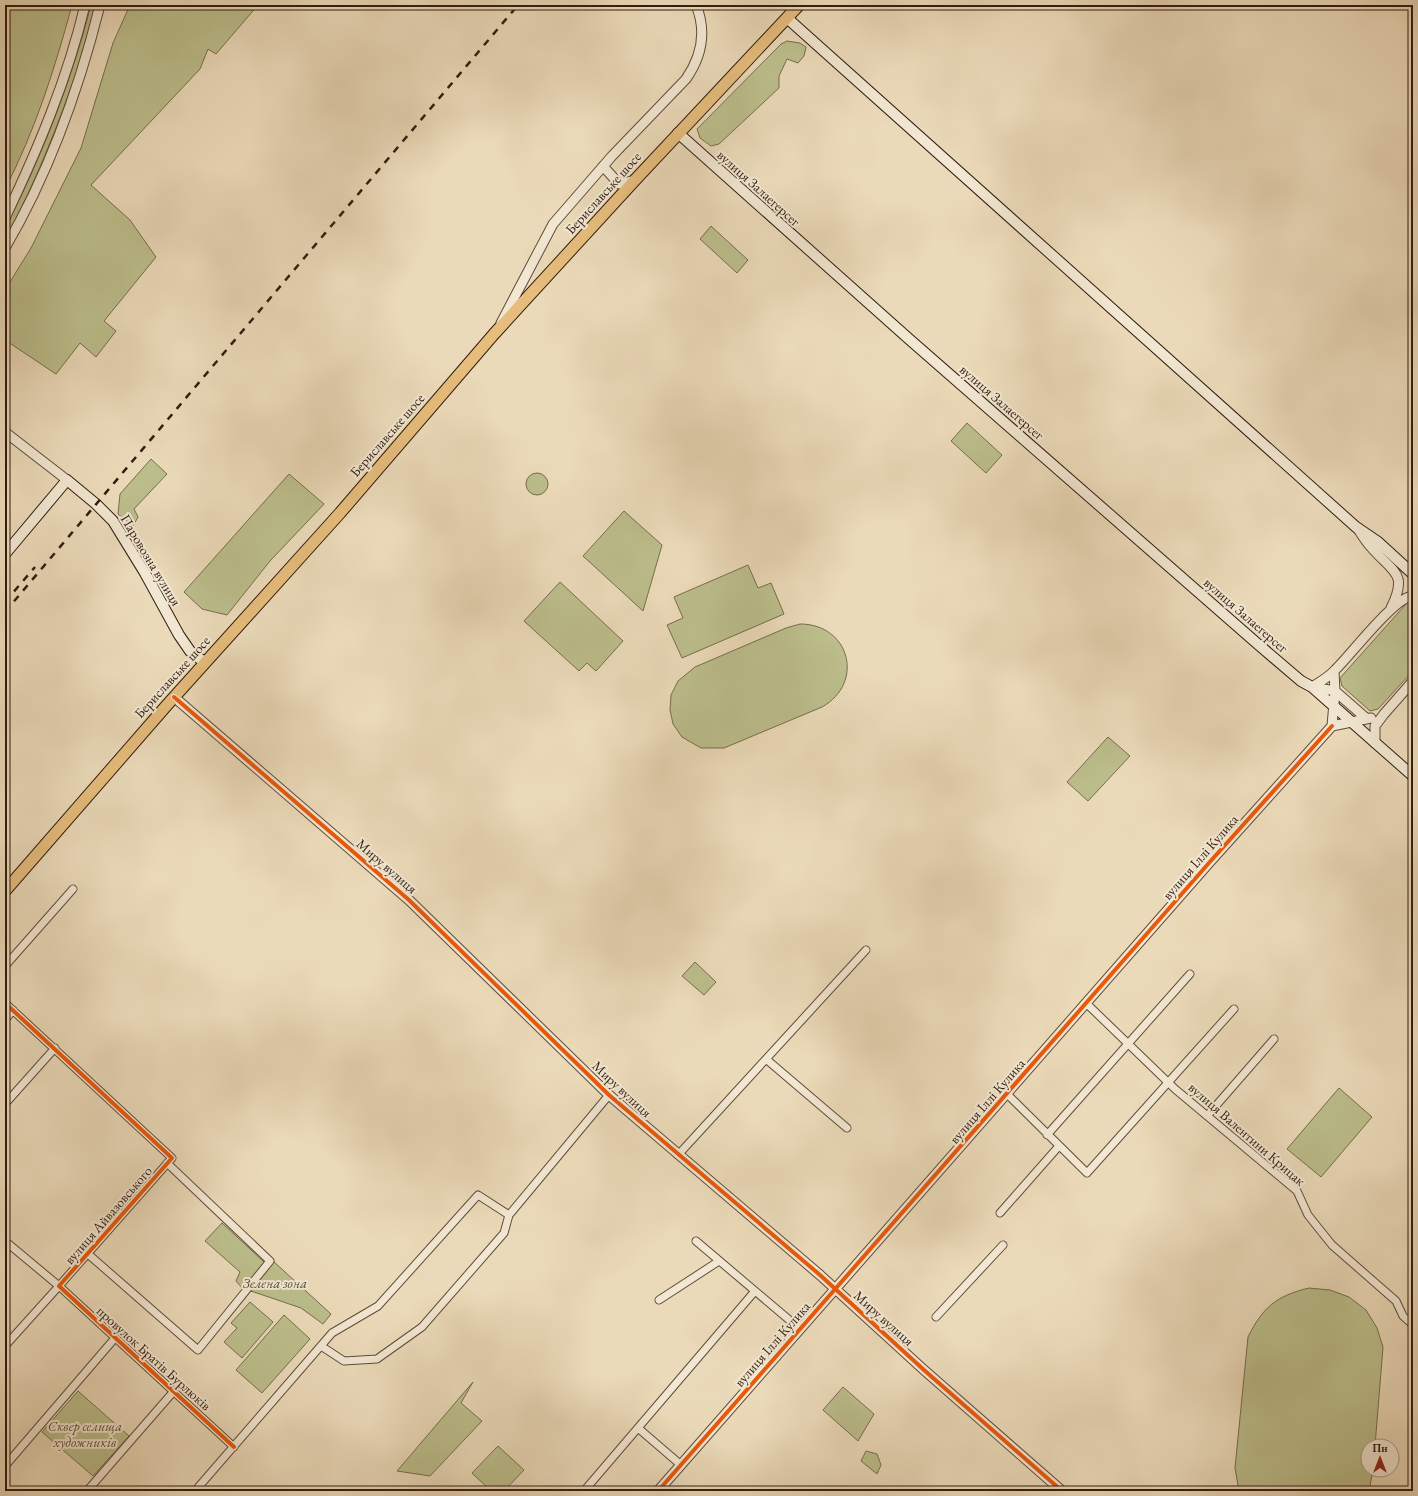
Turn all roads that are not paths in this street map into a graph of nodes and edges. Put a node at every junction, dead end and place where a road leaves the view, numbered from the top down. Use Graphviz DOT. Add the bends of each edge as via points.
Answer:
graph roads {
  1 [pos="85,5"];
  2 [pos="100,5"];
  3 [pos="696,5"];
  4 [pos="799,5"];
  5 [pos="787,18"];
  6 [pos="678,133"];
  7 [pos="603,166"];
  8 [pos="635,180"];
  9 [pos="5,218"];
  10 [pos="5,248"];
  11 [pos="494,334"];
  12 [pos="5,432"];
  13 [pos="67,480"];
  14 [pos="1356,526"];
  15 [pos="5,554"];
  16 [pos="1413,574"];
  17 [pos="1413,596"];
  18 [pos="1390,610"];
  19 [pos="204,662"];
  20 [pos="1334,672"];
  21 [pos="1413,682"];
  22 [pos="1312,687"];
  23 [pos="1335,691"];
  24 [pos="174,696"];
  25 [pos="1334,706"];
  26 [pos="1384,714"];
  27 [pos="1367,719"];
  28 [pos="1353,723"];
  29 [pos="1332,726"];
  30 [pos="1375,743"];
  31 [pos="1413,776"];
  32 [pos="73,889"];
  33 [pos="5,891"];
  34 [pos="866,950"];
  35 [pos="5,966"];
  36 [pos="1190,974"];
  37 [pos="5,1003"];
  38 [pos="1087,1004"];
  39 [pos="13,1010"];
  40 [pos="1234,1010"];
  41 [pos="5,1020"];
  42 [pos="1274,1039"];
  43 [pos="1127,1042"];
  44 [pos="55,1048"];
  45 [pos="766,1059"];
  46 [pos="1168,1082"];
  47 [pos="1007,1094"];
  48 [pos="609,1095"];
  49 [pos="5,1104"];
  50 [pos="1207,1116"];
  51 [pos="847,1128"];
  52 [pos="1047,1135"];
  53 [pos="1059,1146"];
  54 [pos="678,1155"];
  55 [pos="170,1160"];
  56 [pos="1000,1213"];
  57 [pos="509,1215"];
  58 [pos="5,1241"];
  59 [pos="696,1241"];
  60 [pos="1003,1244"];
  61 [pos="88,1254"];
  62 [pos="719,1261"];
  63 [pos="59,1286"];
  64 [pos="835,1289"];
  65 [pos="755,1291"];
  66 [pos="659,1300"];
  67 [pos="936,1317"];
  68 [pos="1413,1324"];
  69 [pos="800,1329"];
  70 [pos="115,1338"];
  71 [pos="5,1346"];
  72 [pos="321,1346"];
  73 [pos="174,1391"];
  74 [pos="638,1428"];
  75 [pos="234,1447"];
  76 [pos="681,1465"];
  77 [pos="5,1466"];
  78 [pos="87,1491"];
  79 [pos="195,1491"];
  80 [pos="584,1491"];
  81 [pos="658,1491"];
  82 [pos="1062,1491"];
  1 -- 9 [label="street" via="53,110 37,151"];
  2 -- 10 [label="street" via="84,64 61,131"];
  3 -- 7 [label="street" via="701,16 703,40 694,68"];
  4 -- 5 [label="main road, Бериславське шосе"];
  5 -- 6 [label="main road, Бериславське шосе"];
  5 -- 14 [label="main road"];
  6 -- 8 [label="main road, Бериславське шосе"];
  6 -- 22 [label="main road, вулиця Залаегерсег" via="914,344 1260,646 1301,681"];
  7 -- 8 [label="street" via="619,184"];
  7 -- 11 [label="street" via="553,224"];
  8 -- 11 [label="main road, Бериславське шосе"];
  11 -- 19 [label="main road, Бериславське шосе" via="340,513"];
  12 -- 13 [label="street"];
  13 -- 15 [label="main road"];
  13 -- 19 [label="main road, Паровозна вулиця" via="112,521 145,573 179,635 190,651"];
  14 -- 16 [label="main road"];
  14 -- 18 [label="street" via="1371,547 1396,572 1399,581 1398,595"];
  17 -- 18 [label="street" via="1408,596"];
  18 -- 20 [label="street"];
  19 -- 24 [label="main road, Бериславське шосе"];
  20 -- 22 [label="street"];
  20 -- 23 [label="street"];
  21 -- 26 [label="street"];
  22 -- 23 [label="street"];
  22 -- 25 [label="main road, вулиця Залаегерсег"];
  23 -- 25 [label="street"];
  23 -- 27 [label="street"];
  24 -- 33 [label="main road, Бериславське шосе"];
  24 -- 48 [label="street, Миру вулиця" via="409,900"];
  25 -- 28 [label="main road, вулиця Залаегерсег"];
  25 -- 29 [label="street"];
  26 -- 27 [label="street"];
  26 -- 30 [label="street" via="1375,726"];
  27 -- 28 [label="street"];
  28 -- 29 [label="street"];
  28 -- 30 [label="main road, вулиця Залаегерсег"];
  29 -- 38 [label="street, вулиця Іллі Кулика"];
  30 -- 31 [label="main road"];
  32 -- 35 [label="street"];
  34 -- 45 [label="street"];
  36 -- 43 [label="street"];
  37 -- 39 [label="street"];
  38 -- 43 [label="street, вулиця Валентини Крицак"];
  38 -- 47 [label="street, вулиця Іллі Кулика"];
  39 -- 41 [label="street"];
  39 -- 44 [label="street"];
  40 -- 46 [label="street"];
  42 -- 50 [label="street"];
  43 -- 46 [label="street, вулиця Валентини Крицак"];
  43 -- 52 [label="street"];
  44 -- 49 [label="street"];
  44 -- 55 [label="street"];
  45 -- 51 [label="street"];
  45 -- 54 [label="street"];
  46 -- 50 [label="street, вулиця Валентини Крицак"];
  46 -- 53 [label="street" via="1087,1172"];
  47 -- 52 [label="street"];
  47 -- 64 [label="street, вулиця Іллі Кулика"];
  48 -- 54 [label="street, Миру вулиця"];
  48 -- 57 [label="street"];
  50 -- 68 [label="street, вулиця Валентини Крицак" via="1297,1191 1308,1215 1332,1246 1396,1301 1403,1316"];
  52 -- 53 [label="street"];
  53 -- 56 [label="street"];
  54 -- 64 [label="street, Миру вулиця"];
  55 -- 61 [label="street, вулиця Айвазовського"];
  55 -- 61 [label="street" via="270,1261 198,1350"];
  57 -- 72 [label="street" via="478,1195 378,1306 332,1333"];
  57 -- 72 [label="street" via="504,1233 422,1327 377,1359 344,1361"];
  58 -- 63 [label="street"];
  59 -- 62 [label="street"];
  60 -- 67 [label="street"];
  61 -- 63 [label="street, вулиця Айвазовського"];
  62 -- 65 [label="street"];
  62 -- 66 [label="street"];
  63 -- 70 [label="street, провулок Братів Бурлюків"];
  63 -- 71 [label="street, вулиця Айвазовського"];
  64 -- 69 [label="street, вулиця Іллі Кулика"];
  64 -- 82 [label="street, Миру вулиця"];
  65 -- 69 [label="street"];
  65 -- 74 [label="street"];
  69 -- 76 [label="street, вулиця Іллі Кулика"];
  70 -- 73 [label="street, провулок Братів Бурлюків"];
  70 -- 77 [label="street"];
  72 -- 75 [label="street"];
  73 -- 75 [label="street, провулок Братів Бурлюків"];
  73 -- 78 [label="street"];
  74 -- 76 [label="street"];
  74 -- 80 [label="street"];
  75 -- 79 [label="street"];
  76 -- 81 [label="street, вулиця Іллі Кулика"];
}
